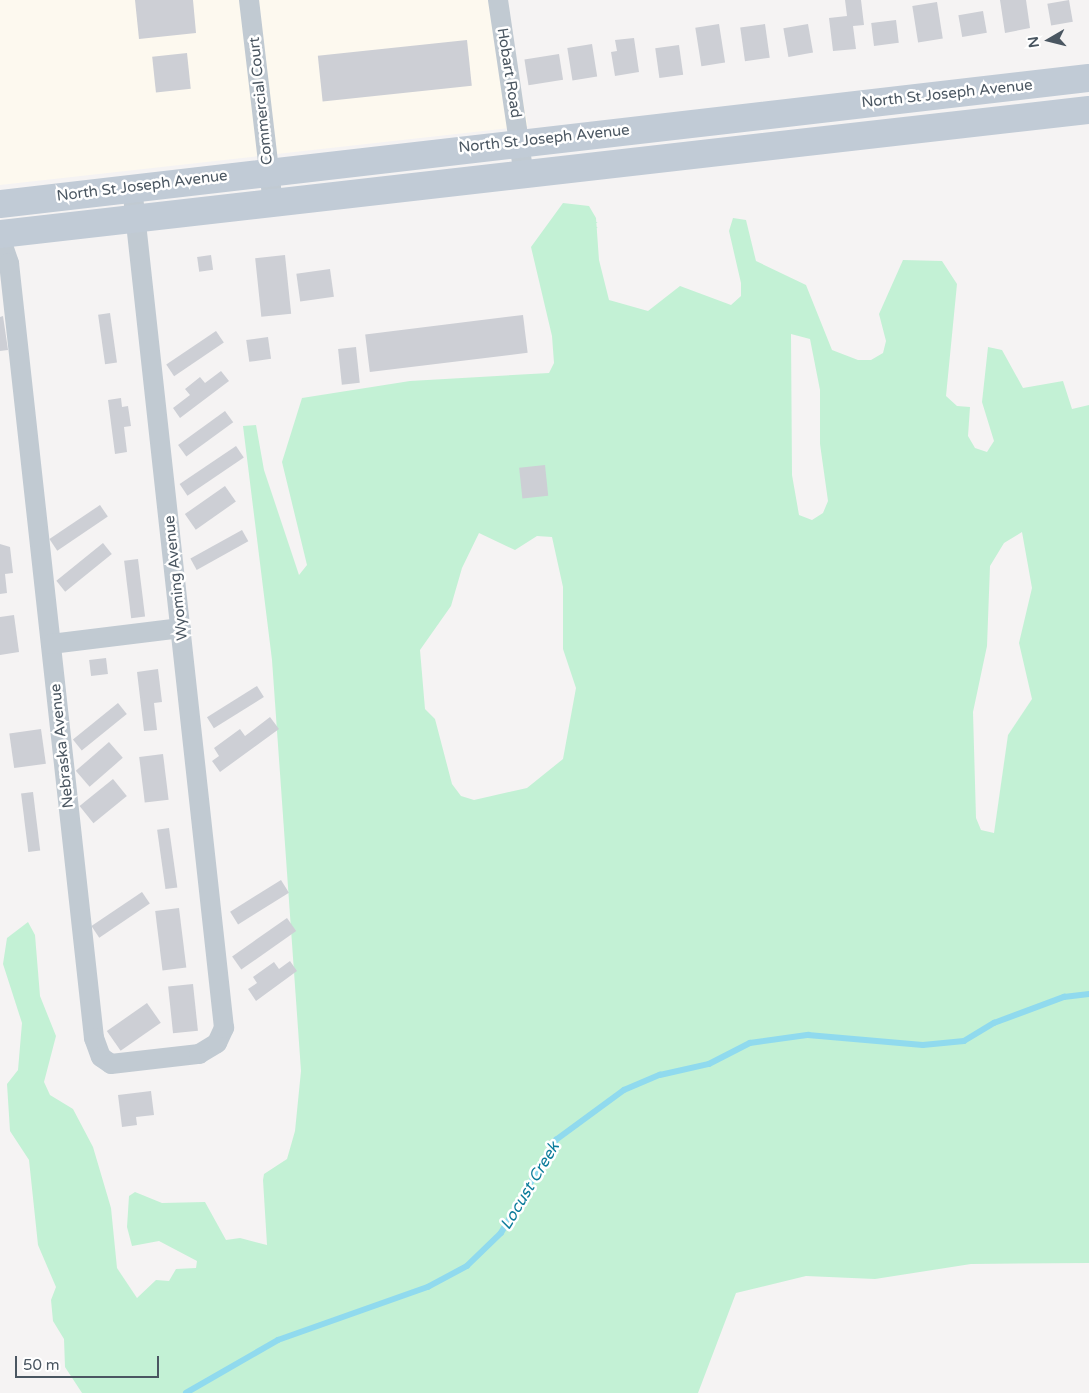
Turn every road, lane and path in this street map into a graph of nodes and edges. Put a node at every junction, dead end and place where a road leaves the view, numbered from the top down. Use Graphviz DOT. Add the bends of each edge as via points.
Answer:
graph roads {
  1 [pos="249,0"];
  2 [pos="498,0"];
  3 [pos="1089,78"];
  4 [pos="1089,110"];
  5 [pos="520,142"];
  6 [pos="269,171"];
  7 [pos="524,176"];
  8 [pos="132,187"];
  9 [pos="273,203"];
  10 [pos="0,204"];
  11 [pos="137,218"];
  12 [pos="0,235"];
  13 [pos="181,628"];
  14 [pos="51,644"];
  15 [pos="219,969"];
  1 -- 6 [label="street, Commercial Court"];
  2 -- 5 [label="street, Hobart Road"];
  3 -- 5 [label="main road, North St Joseph Avenue"];
  4 -- 7 [label="main road, North St Joseph Avenue"];
  5 -- 6 [label="main road, North St Joseph Avenue"];
  5 -- 7 [label="street, Hobart Road"];
  6 -- 8 [label="main road, North St Joseph Avenue"];
  6 -- 9 [label="street, Commercial Court"];
  7 -- 9 [label="main road, North St Joseph Avenue"];
  8 -- 10 [label="main road, North St Joseph Avenue"];
  8 -- 11 [label="street, Wyoming Avenue"];
  9 -- 11 [label="main road, North St Joseph Avenue"];
  11 -- 12 [label="main road, North St Joseph Avenue"];
  11 -- 13 [label="street, Wyoming Avenue"];
  12 -- 14 [label="street, Nebraska Avenue" via="9,263"];
  13 -- 14 [label="street"];
  13 -- 15 [label="street, Wyoming Avenue"];
  14 -- 15 [label="street, Nebraska Avenue" via="94,1038 101,1057 111,1064 127,1065 208,1050 223,1034"];
}
